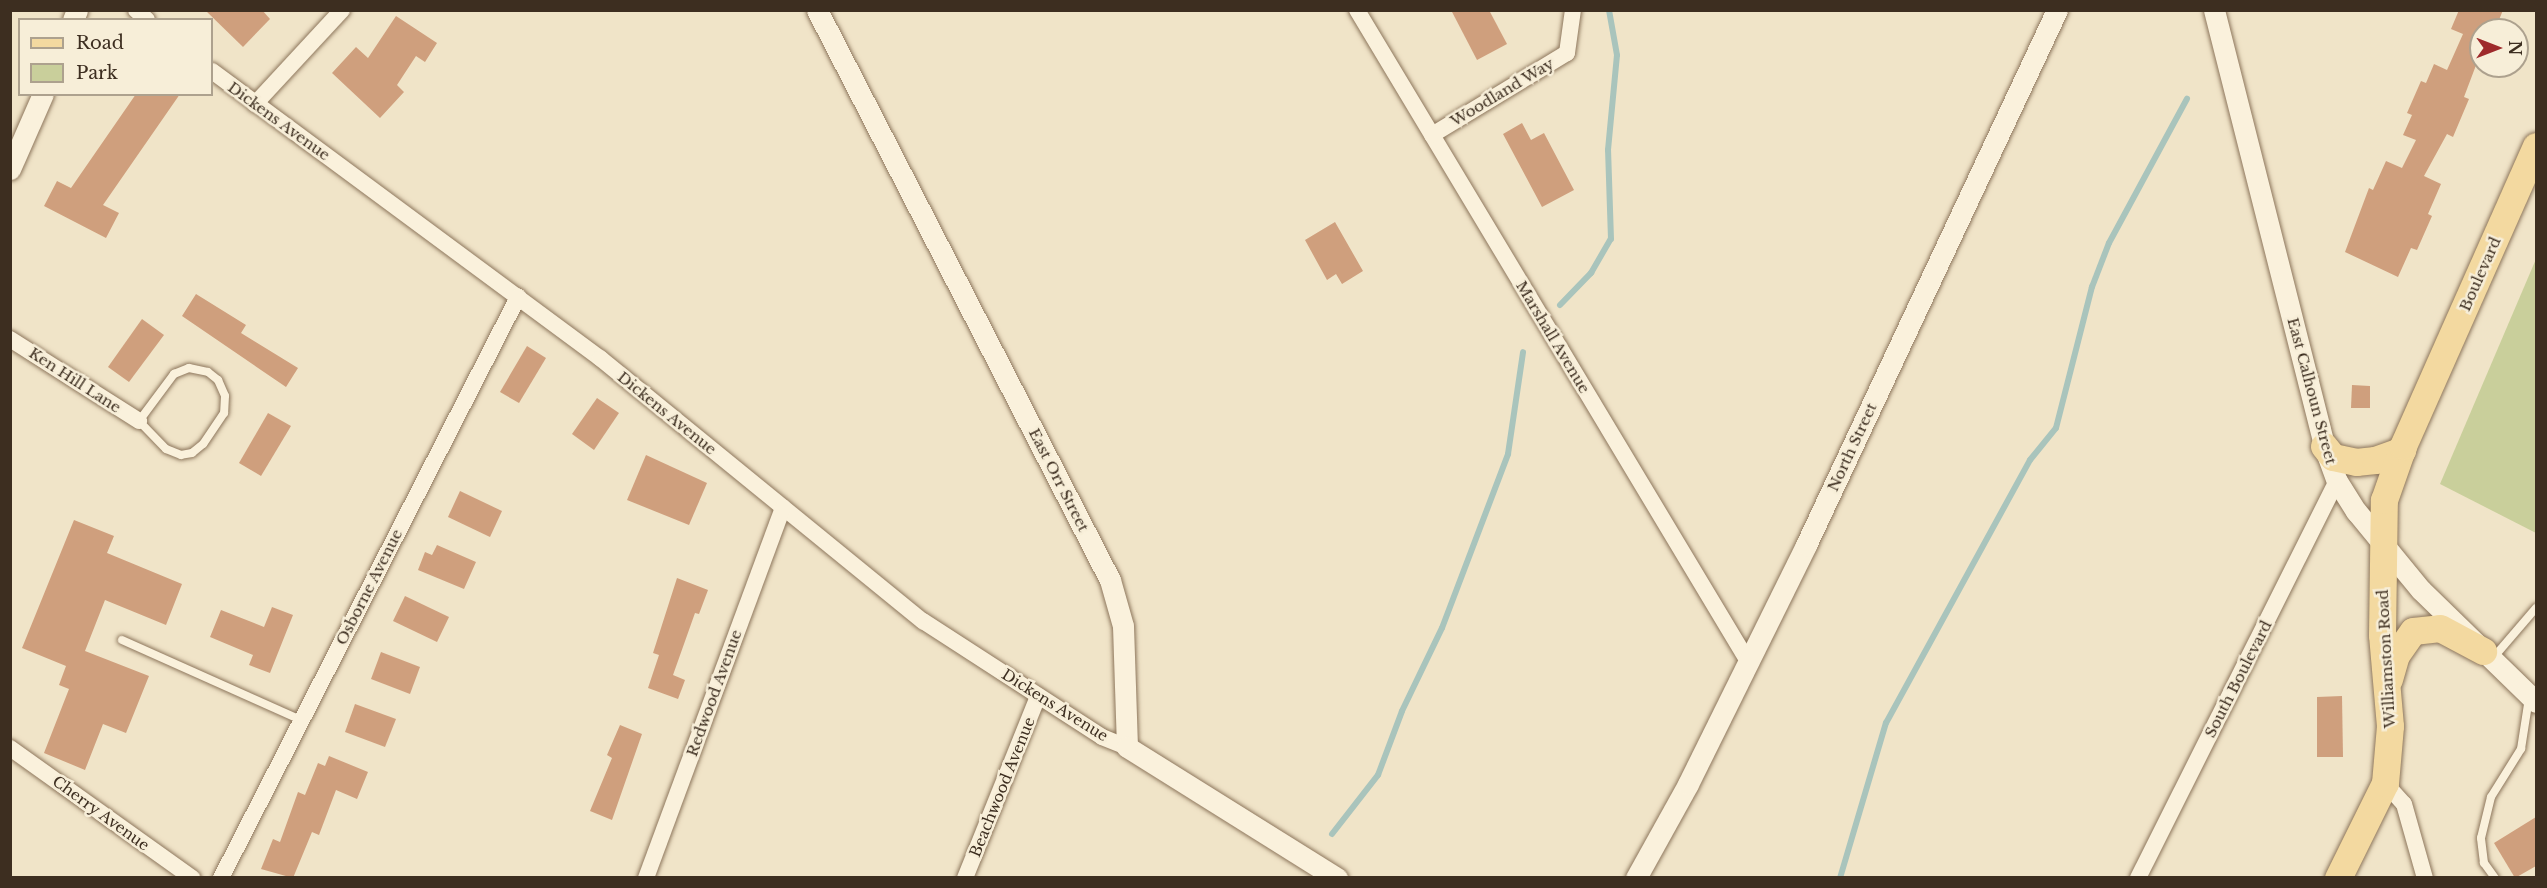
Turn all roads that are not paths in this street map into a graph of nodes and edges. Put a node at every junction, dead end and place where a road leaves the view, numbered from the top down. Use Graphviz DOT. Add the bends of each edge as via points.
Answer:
graph roads {
  1 [pos="342,10"];
  2 [pos="817,10"];
  3 [pos="1357,10"];
  4 [pos="1573,10"];
  5 [pos="2057,10"];
  6 [pos="2214,10"];
  7 [pos="213,71"];
  8 [pos="42,96"];
  9 [pos="255,104"];
  10 [pos="1432,135"];
  11 [pos="2536,147"];
  12 [pos="10,169"];
  13 [pos="518,297"];
  14 [pos="10,339"];
  15 [pos="2423,401"];
  16 [pos="139,422"];
  17 [pos="2324,446"];
  18 [pos="2402,450"];
  19 [pos="2337,481"];
  20 [pos="783,508"];
  21 [pos="2382,543"];
  22 [pos="2536,608"];
  23 [pos="122,640"];
  24 [pos="2488,654"];
  25 [pos="1749,663"];
  26 [pos="2388,683"];
  27 [pos="1038,696"];
  28 [pos="2533,699"];
  29 [pos="301,720"];
  30 [pos="1127,747"];
  31 [pos="10,748"];
  32 [pos="2385,783"];
  33 [pos="192,878"];
  34 [pos="221,878"];
  35 [pos="646,878"];
  36 [pos="965,878"];
  37 [pos="1337,878"];
  38 [pos="1636,878"];
  39 [pos="2138,878"];
  40 [pos="2338,878"];
  41 [pos="2425,878"];
  42 [pos="2494,878"];
  1 -- 9 [label="street"];
  2 -- 30 [label="street, East Orr Street" via="1110,580 1124,626"];
  3 -- 10 [label="street, Marshall Avenue"];
  4 -- 10 [label="street, Woodland Way" via="1567,53"];
  5 -- 25 [label="street, North Street"];
  6 -- 17 [label="street, East Calhoun Street"];
  7 -- 9 [label="street, Dickens Avenue"];
  8 -- 12 [label="street"];
  9 -- 13 [label="street, Dickens Avenue"];
  10 -- 25 [label="street, Marshall Avenue"];
  11 -- 15 [label="main road, Boulevard"];
  13 -- 20 [label="street, Dickens Avenue" via="600,358"];
  13 -- 29 [label="street, Osborne Avenue"];
  14 -- 16 [label="street, Ken Hill Lane"];
  15 -- 18 [label="main road, Williamston Road"];
  16 -- 16 [label="lane" via="166,449 181,455 192,453 217,426 224,413 225,396 218,380 208,372 189,368 174,374"];
  17 -- 18 [label="main road" via="2333,457 2356,462"];
  17 -- 19 [label="street, East Calhoun Street"];
  18 -- 21 [label="main road, Williamston Road" via="2384,500"];
  19 -- 21 [label="street, East Calhoun Street"];
  19 -- 39 [label="street, South Boulevard"];
  20 -- 27 [label="street, Dickens Avenue" via="923,621"];
  20 -- 35 [label="street, Redwood Avenue"];
  21 -- 24 [label="street, East Calhoun Street" via="2421,590"];
  21 -- 26 [label="main road, Williamston Road" via="2382,635"];
  22 -- 24 [label="lane"];
  23 -- 29 [label="lane"];
  24 -- 26 [label="main road" via="2440,628 2413,632 2396,655"];
  24 -- 28 [label="street, East Calhoun Street"];
  25 -- 38 [label="street, North Street"];
  26 -- 32 [label="main road, Williamston Road" via="2390,726"];
  27 -- 30 [label="street, Dickens Avenue" via="1102,737"];
  27 -- 36 [label="street, Beachwood Avenue"];
  28 -- 42 [label="lane" via="2521,748 2491,797 2481,838 2484,863"];
  29 -- 34 [label="street, Osborne Avenue"];
  30 -- 37 [label="street"];
  31 -- 33 [label="street, Cherry Avenue"];
  32 -- 40 [label="main road, Williamston Road"];
  32 -- 41 [label="street" via="2403,804"];
}
